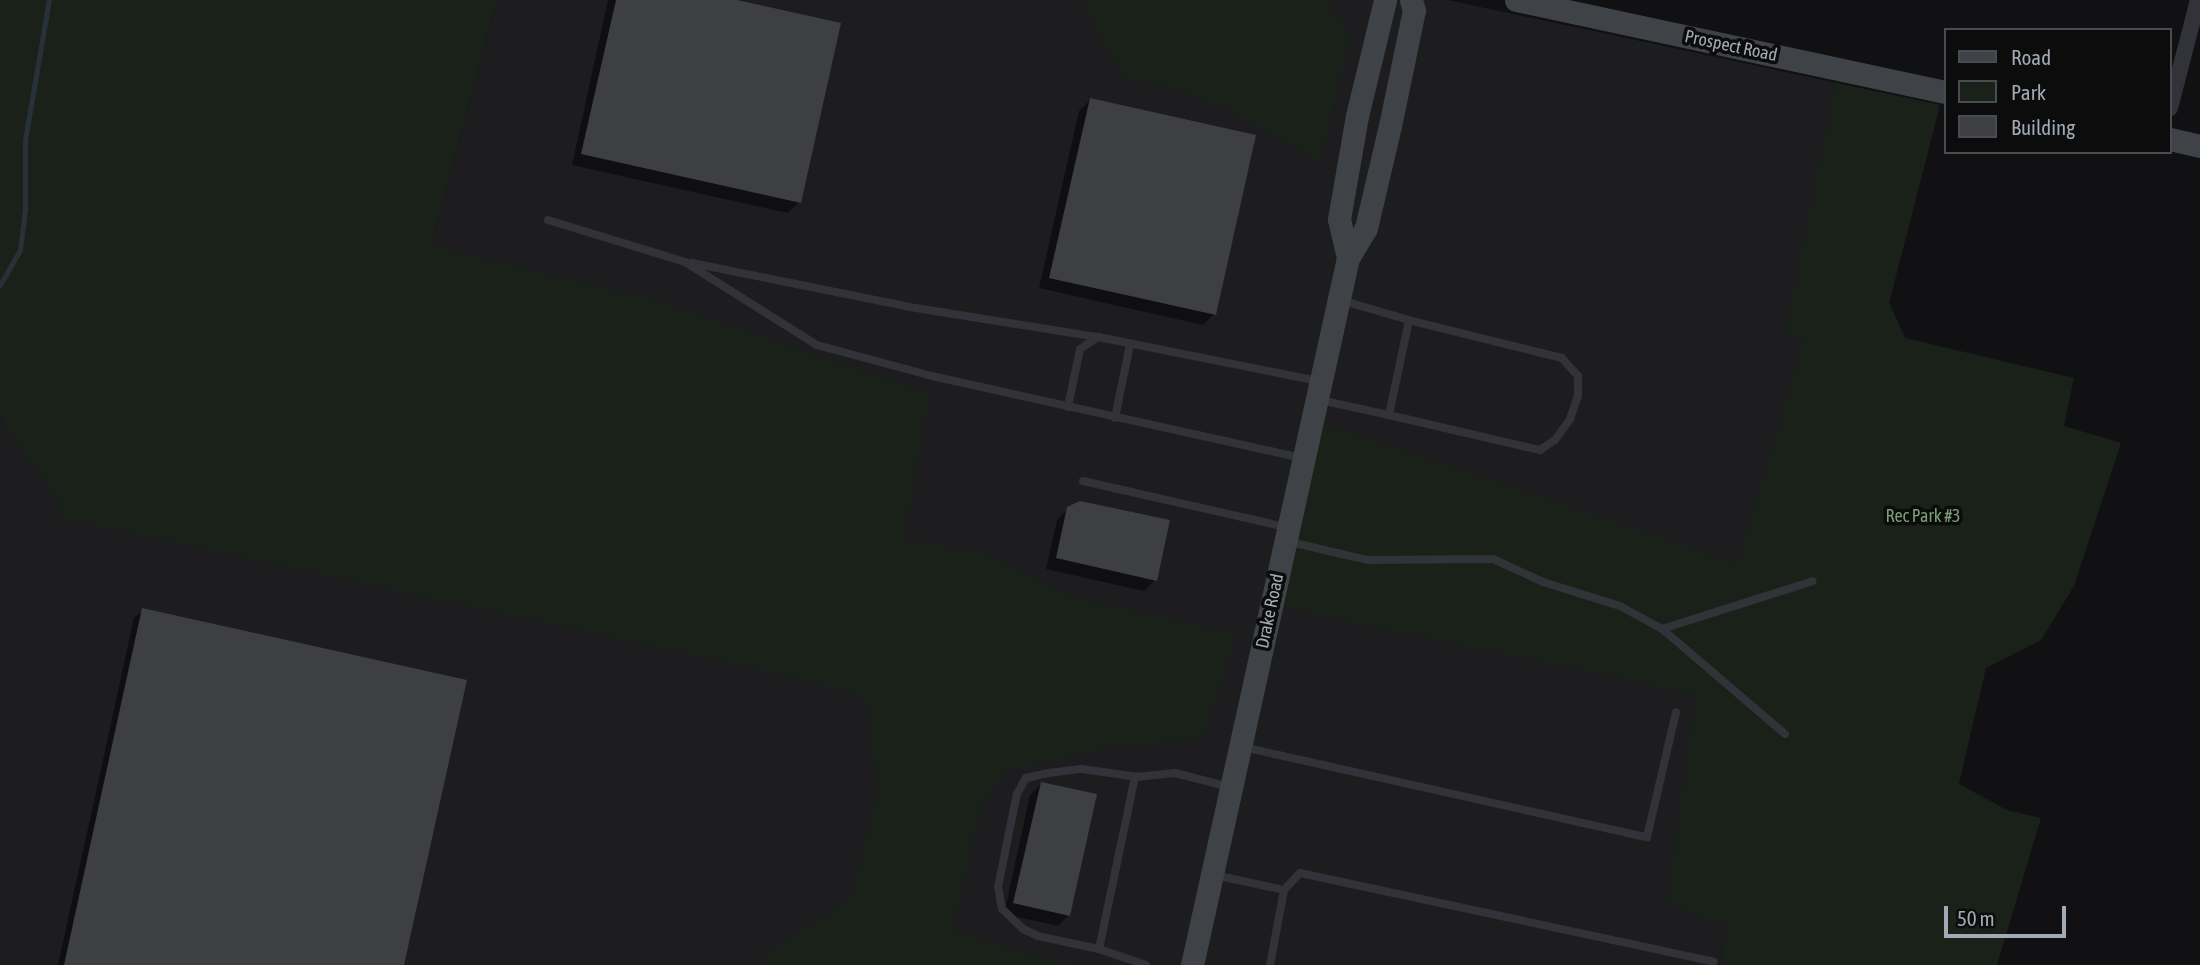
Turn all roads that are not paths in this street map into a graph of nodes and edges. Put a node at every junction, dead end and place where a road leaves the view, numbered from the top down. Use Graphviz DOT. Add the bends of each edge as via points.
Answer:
graph roads {
  1 [pos="1385,0"];
  2 [pos="1411,0"];
  3 [pos="1516,0"];
  4 [pos="2198,0"];
  5 [pos="1944,92"];
  6 [pos="2172,99"];
  7 [pos="2172,139"];
  8 [pos="2200,146"];
  9 [pos="548,220"];
  10 [pos="1348,258"];
  11 [pos="685,262"];
  12 [pos="1339,300"];
  13 [pos="1409,320"];
  14 [pos="1098,337"];
  15 [pos="1130,344"];
  16 [pos="1319,390"];
  17 [pos="1068,407"];
  18 [pos="1388,415"];
  19 [pos="1115,418"];
  20 [pos="1304,459"];
  21 [pos="1083,481"];
  22 [pos="1287,534"];
  23 [pos="1813,581"];
  24 [pos="1662,629"];
  25 [pos="1676,712"];
  26 [pos="1785,734"];
  27 [pos="1241,746"];
  28 [pos="1138,777"];
  29 [pos="1231,788"];
  30 [pos="1212,875"];
  31 [pos="1284,890"];
  32 [pos="1099,949"];
  33 [pos="1714,962"];
  34 [pos="1146,965"];
  35 [pos="1192,965"];
  36 [pos="1270,965"];
  1 -- 10 [label="street, Drake Road" via="1357,116 1339,219"];
  2 -- 10 [label="street, Drake Road" via="1414,10 1366,228"];
  3 -- 5 [label="street, Prospect Road"];
  4 -- 6 [label="street"];
  7 -- 8 [label="street"];
  9 -- 11 [label="lane"];
  10 -- 12 [label="street, Drake Road"];
  11 -- 14 [label="lane" via="916,308"];
  11 -- 17 [label="lane" via="817,345"];
  12 -- 13 [label="lane"];
  12 -- 16 [label="street, Drake Road"];
  13 -- 18 [label="lane"];
  13 -- 18 [label="lane" via="1562,358 1578,376 1578,396 1570,419 1555,440 1540,450"];
  14 -- 15 [label="lane"];
  14 -- 17 [label="lane" via="1080,349"];
  15 -- 16 [label="lane"];
  15 -- 19 [label="lane"];
  16 -- 18 [label="lane"];
  16 -- 20 [label="street, Drake Road"];
  17 -- 19 [label="lane"];
  19 -- 20 [label="lane"];
  20 -- 22 [label="street, Drake Road"];
  21 -- 22 [label="lane"];
  22 -- 24 [label="lane" via="1367,560 1493,559 1543,582 1620,606"];
  22 -- 27 [label="street, Drake Road"];
  23 -- 24 [label="lane"];
  24 -- 26 [label="lane"];
  25 -- 27 [label="lane" via="1647,837"];
  27 -- 29 [label="street, Drake Road"];
  28 -- 29 [label="lane" via="1175,773"];
  28 -- 32 [label="lane"];
  28 -- 32 [label="lane" via="1082,769 1048,773 1026,778 1017,794 998,887 1002,909 1038,936"];
  29 -- 30 [label="street, Drake Road"];
  30 -- 31 [label="lane"];
  30 -- 35 [label="street, Drake Road"];
  31 -- 33 [label="lane" via="1300,873"];
  31 -- 36 [label="lane"];
  32 -- 34 [label="lane"];
}
